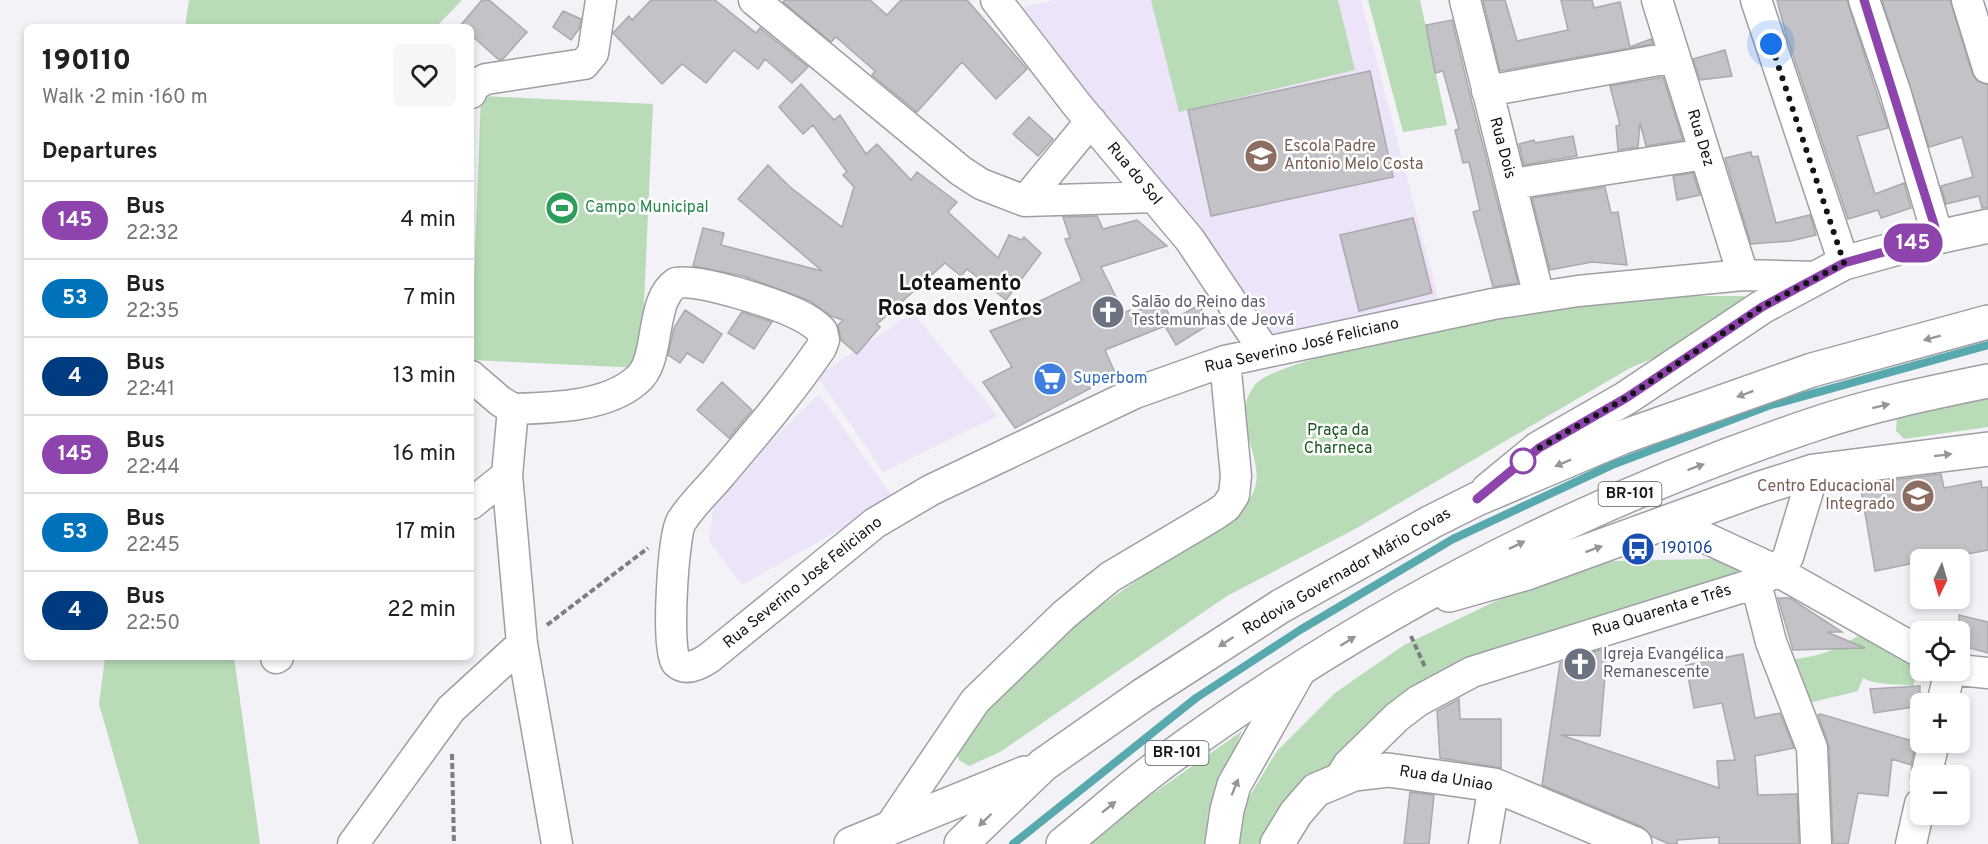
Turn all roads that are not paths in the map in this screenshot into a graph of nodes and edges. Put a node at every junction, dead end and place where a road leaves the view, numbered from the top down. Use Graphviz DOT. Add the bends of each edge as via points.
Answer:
graph roads {
  1 [pos="601,0"];
  2 [pos="754,0"];
  3 [pos="996,0"];
  4 [pos="1465,0"];
  5 [pos="1657,0"];
  6 [pos="1756,0"];
  7 [pos="1864,0"];
  8 [pos="1967,0"];
  9 [pos="1675,57"];
  10 [pos="1988,68"];
  11 [pos="474,85"];
  12 [pos="1487,91"];
  13 [pos="1090,121"];
  14 [pos="1705,154"];
  15 [pos="1512,184"];
  16 [pos="1154,197"];
  17 [pos="1025,201"];
  18 [pos="1988,226"];
  19 [pos="1938,237"];
  20 [pos="1831,270"];
  21 [pos="1743,275"];
  22 [pos="1539,297"];
  23 [pos="1988,322"];
  24 [pos="1265,352"];
  25 [pos="1224,361"];
  26 [pos="474,379"];
  27 [pos="1988,381"];
  28 [pos="513,409"];
  29 [pos="1988,449"];
  30 [pos="1814,471"];
  31 [pos="507,476"];
  32 [pos="1477,499"];
  33 [pos="474,502"];
  34 [pos="1668,521"];
  35 [pos="1767,577"];
  36 [pos="1418,601"];
  37 [pos="522,644"];
  38 [pos="1910,647"];
  39 [pos="1970,671"];
  40 [pos="1298,672"];
  41 [pos="1988,673"];
  42 [pos="1043,765"];
  43 [pos="1340,778"];
  44 [pos="1494,785"];
  45 [pos="1915,825"];
  46 [pos="887,831"];
  47 [pos="353,844"];
  48 [pos="557,844"];
  49 [pos="851,844"];
  50 [pos="961,844"];
  51 [pos="1063,844"];
  52 [pos="1222,844"];
  53 [pos="1276,844"];
  54 [pos="1484,844"];
  55 [pos="1635,844"];
  56 [pos="1816,844"];
  57 [pos="1911,844"];
  1 -- 11 [label="street" via="593,53 584,64 486,79"];
  2 -- 17 [label="street" via="961,171 981,184"];
  3 -- 13 [label="street, Rua do Sol"];
  4 -- 12 [label="street, Rua Dois"];
  5 -- 9 [label="street, Rua Dez"];
  6 -- 20 [label="street"];
  7 -- 19 [label="street"];
  8 -- 10 [label="street"];
  9 -- 12 [label="street"];
  9 -- 14 [label="street, Rua Dez"];
  12 -- 15 [label="street, Rua Dois"];
  13 -- 16 [label="street, Rua do Sol"];
  13 -- 17 [label="street"];
  14 -- 15 [label="street"];
  14 -- 21 [label="street, Rua Dez"];
  15 -- 22 [label="street, Rua Dois"];
  16 -- 17 [label="street"];
  16 -- 24 [label="street, Rua do Sol" via="1190,240"];
  18 -- 19 [label="main road"];
  19 -- 20 [label="main road"];
  20 -- 21 [label="street, Rua Severino José Feliciano"];
  20 -- 32 [label="main road" via="1762,307 1626,398 1539,448"];
  21 -- 22 [label="street, Rua Severino José Feliciano"];
  22 -- 24 [label="street, Rua Severino José Feliciano"];
  23 -- 32 [label="main road, Rodovia Governador Mário Covas, one-way" via="1812,370 1623,437"];
  24 -- 25 [label="street, Rua Severino José Feliciano"];
  25 -- 28 [label="street, Rua Severino José Feliciano" via="1135,393 931,490 875,523 709,658 687,667 675,661 670,640 680,524 787,395 821,348 822,331 800,315 760,300 696,283 676,283 666,294 650,354 637,380 611,394 564,408"];
  25 -- 46 [label="street" via="1236,476 1230,502 1110,578 1064,615 975,700"];
  26 -- 28 [label="street"];
  36 -- 27 [label="main road, BR-101, one-way" via="1491,558 1664,479 1816,424"];
  28 -- 31 [label="street"];
  30 -- 29 [label="main road, one-way"];
  30 -- 34 [label="main road"];
  30 -- 35 [label="street" via="1793,546"];
  31 -- 33 [label="street"];
  31 -- 37 [label="street"];
  32 -- 42 [label="main road, Rodovia Governador Mário Covas, one-way" via="1281,606"];
  34 -- 35 [label="street"];
  36 -- 34 [label="main road, one-way" via="1497,583"];
  35 -- 38 [label="street"];
  35 -- 43 [label="street, Rua Quarenta e Três" via="1472,672 1418,701 1357,756"];
  35 -- 56 [label="street" via="1771,642 1812,748"];
  40 -- 36 [label="main road, BR-101, one-way"];
  37 -- 47 [label="street" via="451,709"];
  37 -- 48 [label="street"];
  39 -- 41 [label="street"];
  51 -- 40 [label="main road, BR-101, one-way" via="1165,762"];
  52 -- 40 [label="main road, one-way" via="1234,785"];
  42 -- 46 [label="main road"];
  42 -- 50 [label="main road, Rodovia Governador Mário Covas, one-way"];
  43 -- 44 [label="main road, Rua da Uniao" via="1388,770"];
  43 -- 53 [label="main road, Rua da Uniao" via="1308,798"];
  44 -- 54 [label="street"];
  44 -- 55 [label="main road, Rua da Uniao"];
  45 -- 57 [label="street"];
  46 -- 49 [label="main road"];
}
